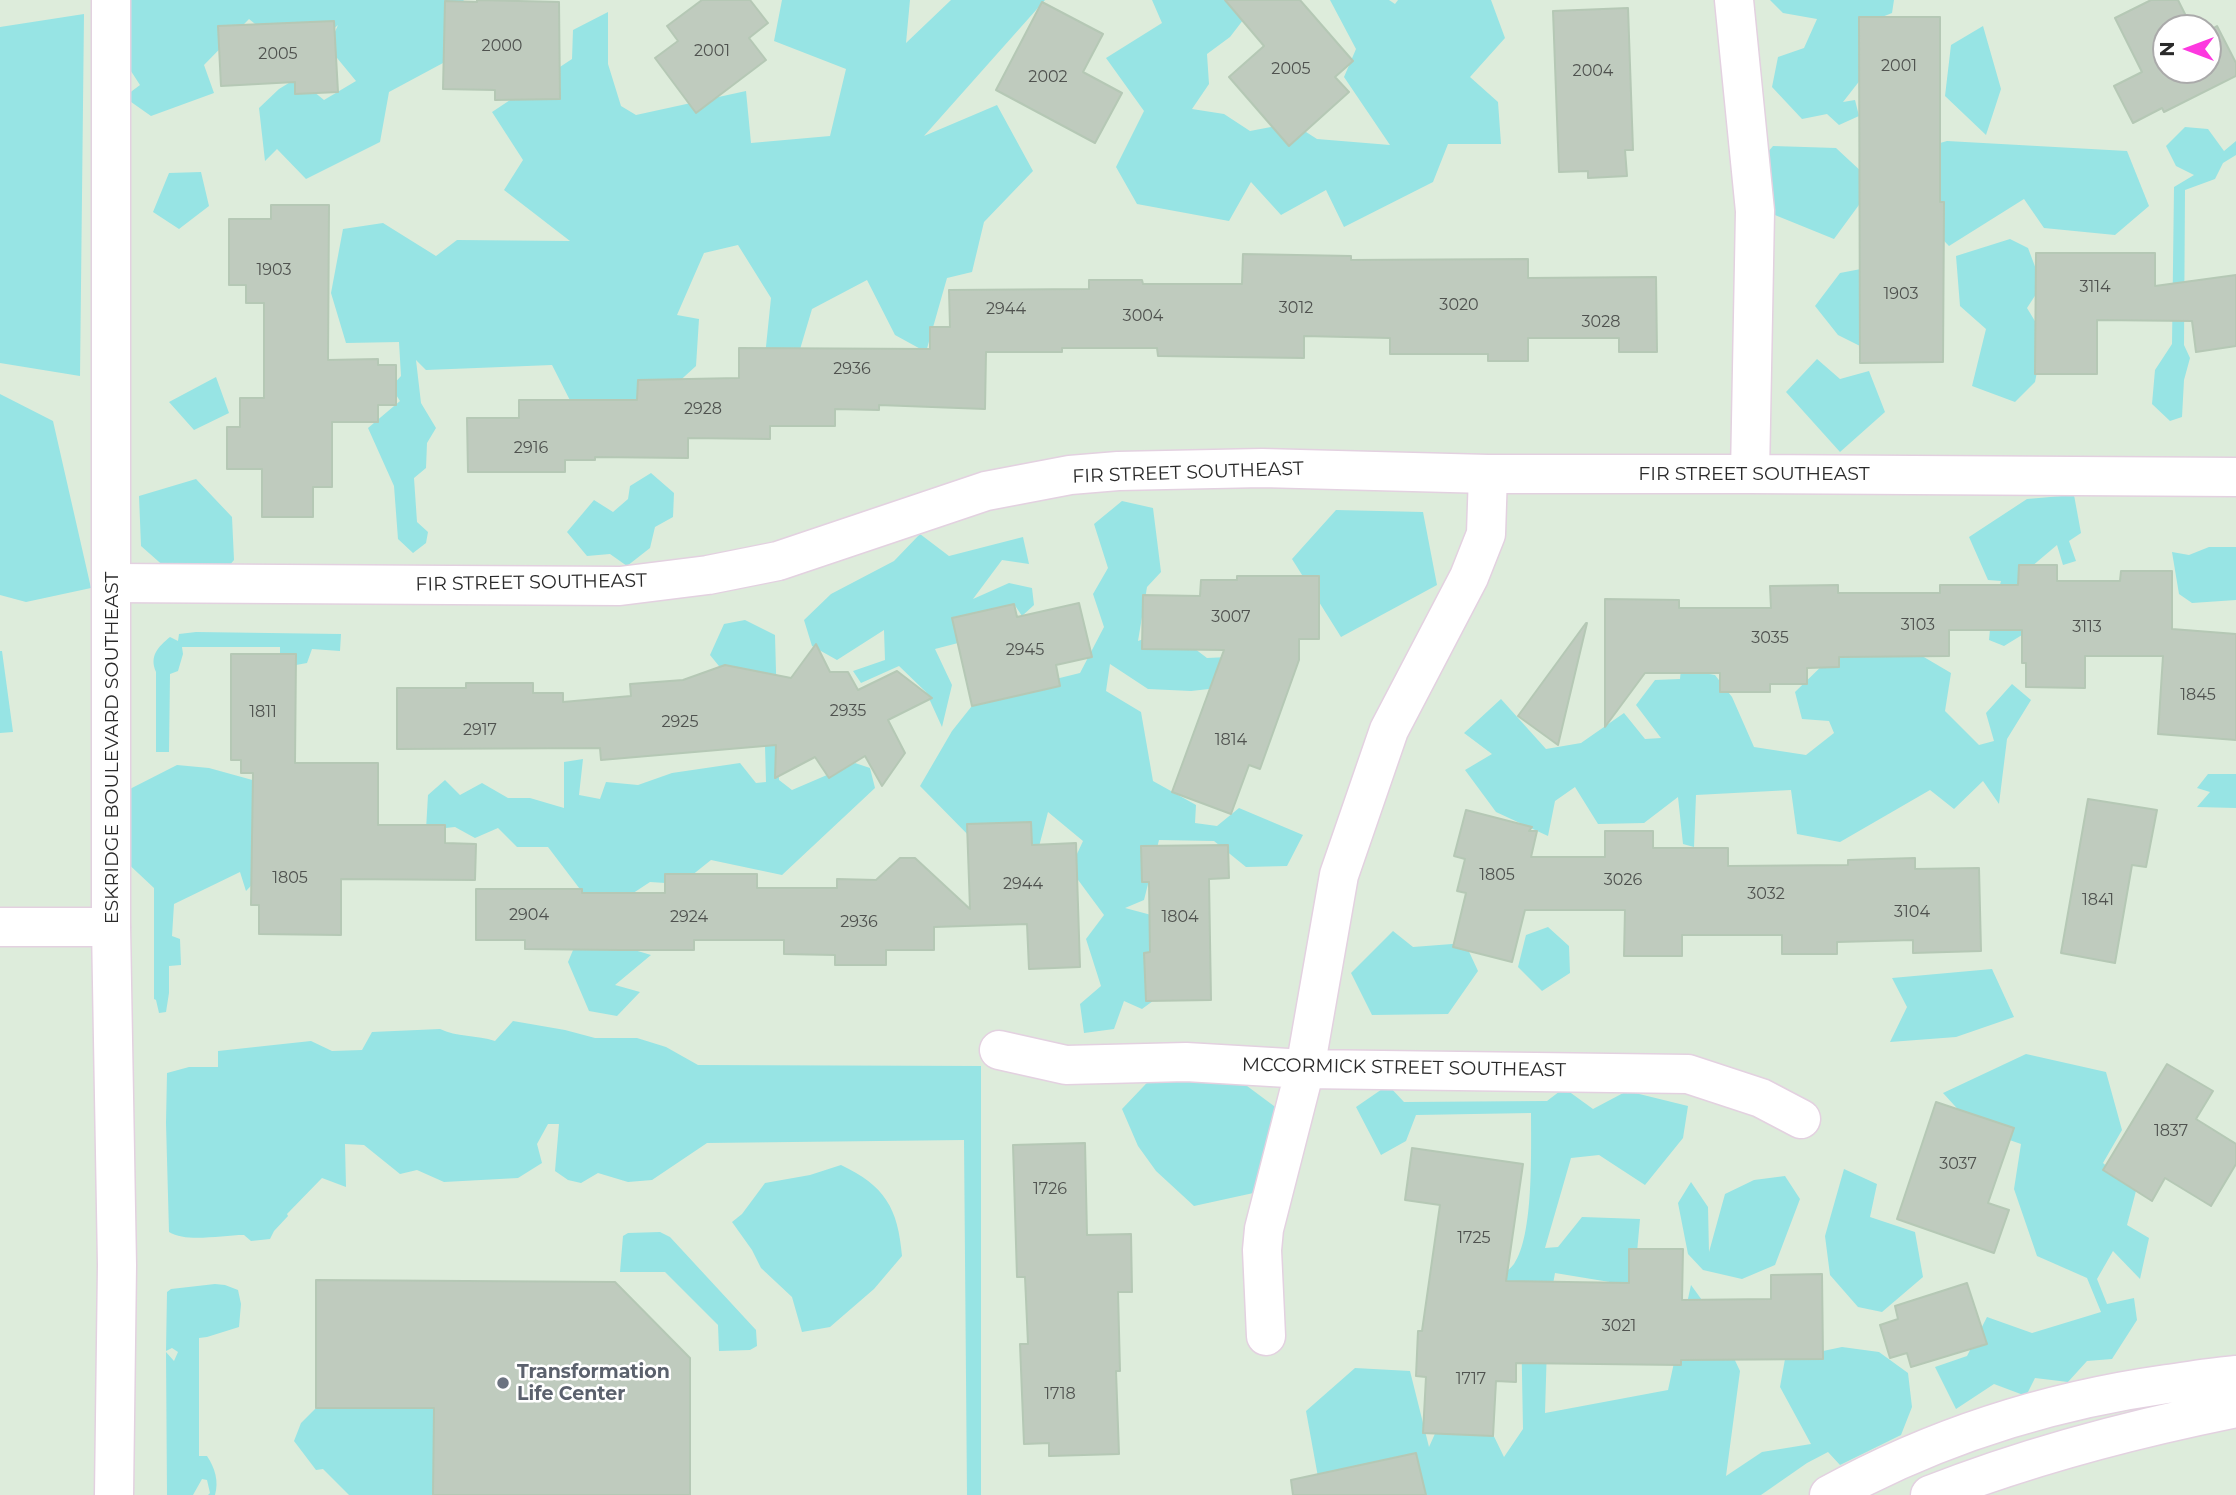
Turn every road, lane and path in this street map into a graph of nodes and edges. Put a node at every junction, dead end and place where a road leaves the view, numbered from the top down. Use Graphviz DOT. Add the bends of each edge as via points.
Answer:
graph roads {
  1 [pos="111,0"];
  2 [pos="1734,0"];
  3 [pos="1488,474"];
  4 [pos="1750,474"];
  5 [pos="2236,477"];
  6 [pos="112,583"];
  7 [pos="0,927"];
  8 [pos="111,928"];
  9 [pos="999,1049"];
  10 [pos="1305,1069"];
  11 [pos="1801,1119"];
  12 [pos="1266,1336"];
  13 [pos="2236,1376"];
  14 [pos="2236,1408"];
  15 [pos="114,1495"];
  16 [pos="1829,1495"];
  17 [pos="1930,1495"];
  1 -- 6 [label="street, ESKRIDGE BOULEVARD SOUTHEAST"];
  2 -- 4 [label="street" via="1755,211"];
  3 -- 4 [label="street, FIR STREET SOUTHEAST"];
  3 -- 6 [label="street, FIR STREET SOUTHEAST" via="1262,468 1070,474 986,491 778,561 620,586"];
  3 -- 10 [label="street" via="1486,534 1389,730 1339,875"];
  4 -- 5 [label="street, FIR STREET SOUTHEAST"];
  6 -- 8 [label="street, ESKRIDGE BOULEVARD SOUTHEAST"];
  7 -- 8 [label="street"];
  8 -- 15 [label="street, ESKRIDGE BOULEVARD SOUTHEAST" via="117,1265"];
  9 -- 10 [label="street, MCCORMICK STREET SOUTHEAST" via="1066,1065 1186,1062"];
  10 -- 11 [label="street, MCCORMICK STREET SOUTHEAST" via="1688,1074 1761,1098"];
  10 -- 12 [label="street" via="1264,1229"];
  13 -- 16 [label="street" via="2044,1407 1925,1447"];
  14 -- 17 [label="street" via="2037,1457"];
}
